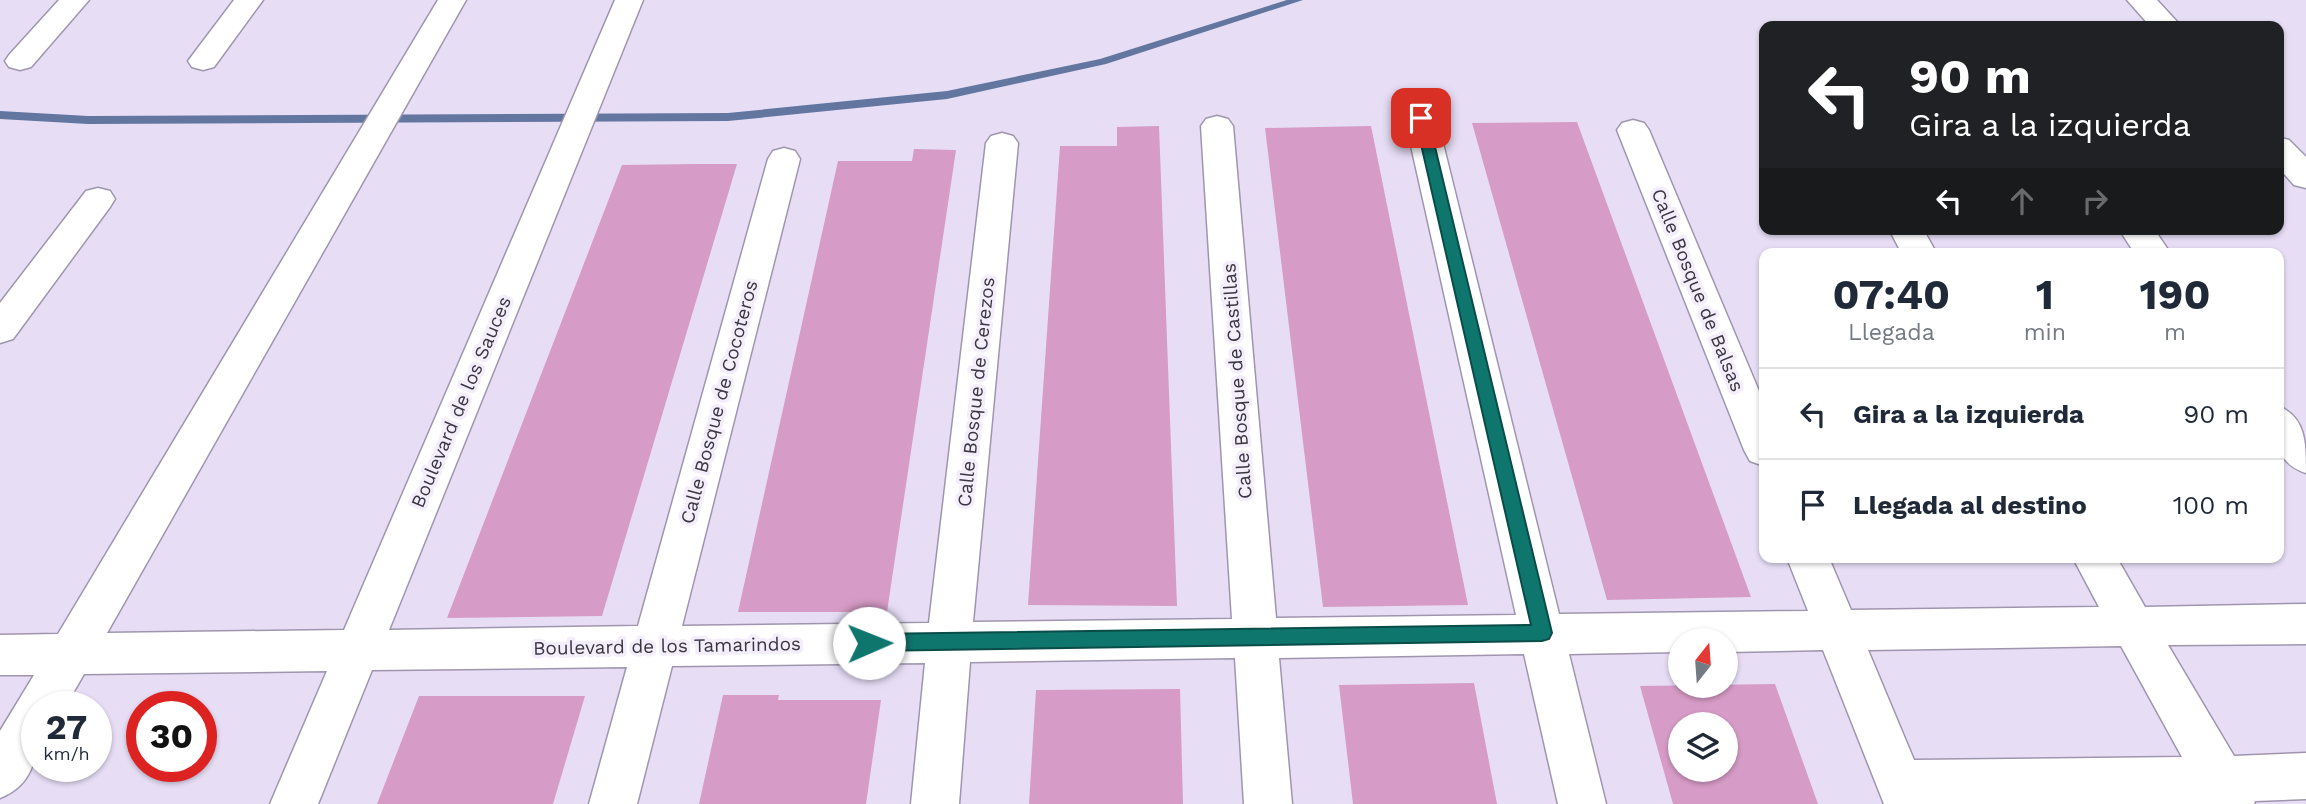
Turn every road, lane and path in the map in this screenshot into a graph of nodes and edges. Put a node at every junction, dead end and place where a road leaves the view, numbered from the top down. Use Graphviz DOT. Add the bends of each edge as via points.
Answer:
graph roads {
  1 [pos="75,0"];
  2 [pos="248,0"];
  3 [pos="452,0"];
  4 [pos="629,0"];
  5 [pos="2141,0"];
  6 [pos="2161,21"];
  7 [pos="20,61"];
  8 [pos="203,61"];
  9 [pos="1421,118"];
  10 [pos="1217,126"];
  11 [pos="1633,130"];
  12 [pos="1002,143"];
  13 [pos="2284,153"];
  14 [pos="784,159"];
  15 [pos="2306,177"];
  16 [pos="98,199"];
  17 [pos="0,329"];
  18 [pos="2284,429"];
  19 [pos="1759,438"];
  20 [pos="2306,457"];
  21 [pos="1810,563"];
  22 [pos="2097,563"];
  23 [pos="2306,624"];
  24 [pos="2132,625"];
  25 [pos="1837,629"];
  26 [pos="1542,633"];
  27 [pos="1256,637"];
  28 [pos="949,642"];
  29 [pos="653,645"];
  30 [pos="356,650"];
  31 [pos="71,654"];
  32 [pos="0,655"];
  33 [pos="49,691"];
  34 [pos="21,740"];
  35 [pos="0,775"];
  36 [pos="2306,776"];
  37 [pos="2228,792"];
  38 [pos="1903,793"];
  39 [pos="294,804"];
  40 [pos="613,804"];
  41 [pos="936,804"];
  42 [pos="1268,804"];
  43 [pos="1582,804"];
  1 -- 7 [label="street"];
  2 -- 8 [label="street"];
  3 -- 31 [label="street"];
  4 -- 30 [label="street, Boulevard de los Sauces"];
  5 -- 6 [label="street"];
  9 -- 26 [label="street"];
  10 -- 27 [label="street, Calle Bosque de Castillas"];
  11 -- 19 [label="street, Calle Bosque de Balsas"];
  12 -- 28 [label="street, Calle Bosque de Cerezos"];
  13 -- 15 [label="street"];
  14 -- 29 [label="street, Calle Bosque de Cocoteros"];
  16 -- 17 [label="street"];
  18 -- 20 [label="street"];
  21 -- 25 [label="street"];
  22 -- 24 [label="street"];
  23 -- 24 [label="street, Boulevard de los Tamarindos"];
  24 -- 25 [label="street, Boulevard de los Tamarindos"];
  24 -- 37 [label="street"];
  25 -- 26 [label="street, Boulevard de los Tamarindos"];
  25 -- 38 [label="street"];
  26 -- 27 [label="street, Boulevard de los Tamarindos"];
  26 -- 43 [label="street"];
  27 -- 28 [label="street, Boulevard de los Tamarindos"];
  27 -- 42 [label="street, Calle Bosque de Castillas"];
  28 -- 29 [label="street, Boulevard de los Tamarindos"];
  28 -- 41 [label="street, Calle Bosque de Cerezos"];
  29 -- 30 [label="street, Boulevard de los Tamarindos"];
  29 -- 40 [label="street, Calle Bosque de Cocoteros"];
  30 -- 31 [label="street, Boulevard de los Tamarindos"];
  30 -- 39 [label="street, Boulevard de los Sauces"];
  31 -- 32 [label="street, Boulevard de los Tamarindos"];
  31 -- 33 [label="street"];
  34 -- 35 [label="street"];
  36 -- 37 [label="street"];
  37 -- 38 [label="street"];
}
